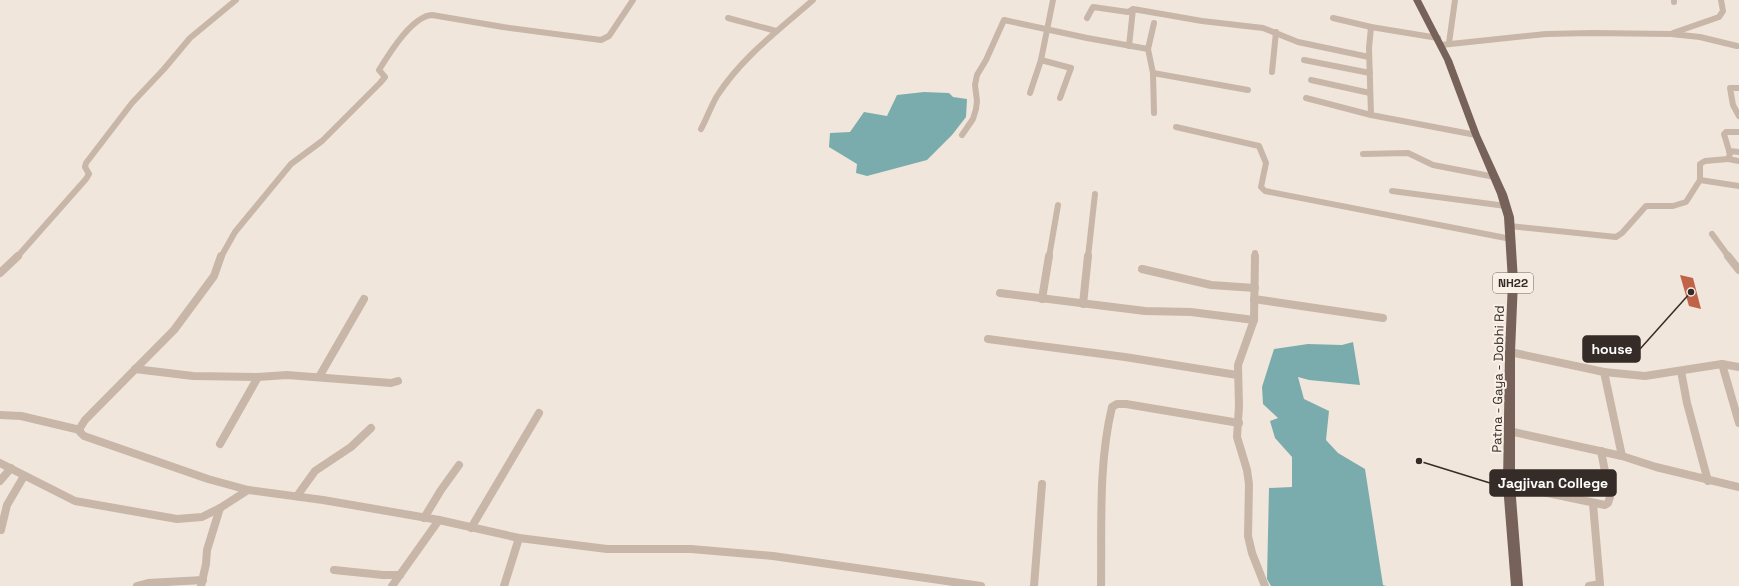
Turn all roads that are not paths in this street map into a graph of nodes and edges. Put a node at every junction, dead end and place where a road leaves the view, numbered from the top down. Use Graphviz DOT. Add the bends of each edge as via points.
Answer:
graph roads {
  1 [pos="236,0"];
  2 [pos="633,0"];
  3 [pos="813,0"];
  4 [pos="1053,0"];
  5 [pos="1417,0"];
  6 [pos="1455,0"];
  7 [pos="1721,0"];
  8 [pos="1132,10"];
  9 [pos="728,18"];
  10 [pos="1087,18"];
  11 [pos="1333,18"];
  12 [pos="1154,23"];
  13 [pos="1371,27"];
  14 [pos="1046,30"];
  15 [pos="776,31"];
  16 [pos="1276,32"];
  17 [pos="1671,34"];
  18 [pos="1443,42"];
  19 [pos="1129,46"];
  20 [pos="1737,46"];
  21 [pos="1148,49"];
  22 [pos="1369,57"];
  23 [pos="1041,60"];
  24 [pos="1304,60"];
  25 [pos="1272,72"];
  26 [pos="1153,73"];
  27 [pos="1370,73"];
  28 [pos="1311,80"];
  29 [pos="1739,88"];
  30 [pos="1248,90"];
  31 [pos="1030,93"];
  32 [pos="1370,93"];
  33 [pos="1060,98"];
  34 [pos="1306,98"];
  35 [pos="1154,113"];
  36 [pos="1371,115"];
  37 [pos="1739,116"];
  38 [pos="1176,127"];
  39 [pos="701,129"];
  40 [pos="1739,132"];
  41 [pos="962,135"];
  42 [pos="1476,135"];
  43 [pos="1729,151"];
  44 [pos="1739,152"];
  45 [pos="1363,154"];
  46 [pos="1728,159"];
  47 [pos="1739,161"];
  48 [pos="1495,177"];
  49 [pos="1700,180"];
  50 [pos="1739,186"];
  51 [pos="1392,191"];
  52 [pos="1095,194"];
  53 [pos="1058,205"];
  54 [pos="1506,206"];
  55 [pos="1510,226"];
  56 [pos="1712,234"];
  57 [pos="1511,240"];
  58 [pos="1255,253"];
  59 [pos="1142,269"];
  60 [pos="1739,270"];
  61 [pos="0,272"];
  62 [pos="1255,288"];
  63 [pos="1000,293"];
  64 [pos="364,299"];
  65 [pos="1042,299"];
  66 [pos="1254,299"];
  67 [pos="1083,304"];
  68 [pos="1383,318"];
  69 [pos="1254,320"];
  70 [pos="988,339"];
  71 [pos="1510,352"];
  72 [pos="1722,364"];
  73 [pos="1739,367"];
  74 [pos="135,369"];
  75 [pos="1681,371"];
  76 [pos="1604,372"];
  77 [pos="1237,375"];
  78 [pos="258,377"];
  79 [pos="319,377"];
  80 [pos="398,381"];
  81 [pos="539,413"];
  82 [pos="0,415"];
  83 [pos="1239,423"];
  84 [pos="1739,423"];
  85 [pos="371,428"];
  86 [pos="80,430"];
  87 [pos="1509,431"];
  88 [pos="220,444"];
  89 [pos="1601,451"];
  90 [pos="1622,456"];
  91 [pos="0,463"];
  92 [pos="459,465"];
  93 [pos="11,468"];
  94 [pos="24,476"];
  95 [pos="0,481"];
  96 [pos="1708,481"];
  97 [pos="1042,484"];
  98 [pos="1509,485"];
  99 [pos="1739,487"];
  100 [pos="248,490"];
  101 [pos="297,496"];
  102 [pos="1592,504"];
  103 [pos="220,508"];
  104 [pos="424,518"];
  105 [pos="439,520"];
  106 [pos="471,528"];
  107 [pos="1,530"];
  108 [pos="520,538"];
  109 [pos="334,570"];
  110 [pos="400,575"];
  111 [pos="202,583"];
  112 [pos="137,586"];
  113 [pos="392,586"];
  114 [pos="504,586"];
  115 [pos="982,586"];
  116 [pos="1034,586"];
  117 [pos="1101,586"];
  118 [pos="1265,586"];
  119 [pos="1517,586"];
  120 [pos="1589,586"];
  1 -- 61 [label="street" via="190,38 132,103 86,163 85,167 89,174 86,179 26,248"];
  2 -- 74 [label="street" via="609,36 601,40 432,15 424,16 410,29 379,70 385,77 380,83 322,141 291,164 268,190 235,232 220,258 214,276 203,292 174,330"];
  3 -- 15 [label="street"];
  4 -- 14 [label="street"];
  5 -- 18 [label="main road, Patna - Gaya - Dobhi Rd / NH22"];
  6 -- 18 [label="street" via="1450,29"];
  7 -- 17 [label="street" via="1722,11 1717,19"];
  8 -- 10 [label="street" via="1128,12 1093,7"];
  8 -- 16 [label="street"];
  8 -- 19 [label="street"];
  9 -- 15 [label="street"];
  11 -- 13 [label="street"];
  12 -- 21 [label="street"];
  13 -- 18 [label="street"];
  13 -- 22 [label="street"];
  14 -- 19 [label="street"];
  14 -- 23 [label="street"];
  14 -- 41 [label="street" via="1008,20 1002,21 986,60 977,74 976,108 973,119"];
  15 -- 39 [label="street" via="739,68 722,90"];
  16 -- 22 [label="street" via="1298,42"];
  16 -- 25 [label="street"];
  17 -- 18 [label="street" via="1546,34"];
  17 -- 20 [label="street" via="1700,37"];
  18 -- 42 [label="main road, Patna - Gaya - Dobhi Rd / NH22"];
  19 -- 21 [label="street"];
  21 -- 26 [label="street"];
  22 -- 27 [label="street"];
  23 -- 31 [label="street"];
  23 -- 33 [label="street" via="1071,68"];
  24 -- 27 [label="street"];
  26 -- 30 [label="street"];
  26 -- 35 [label="street"];
  27 -- 32 [label="street"];
  28 -- 32 [label="street"];
  29 -- 37 [label="street" via="1730,88"];
  32 -- 36 [label="street"];
  34 -- 36 [label="street"];
  36 -- 42 [label="street"];
  38 -- 57 [label="street" via="1259,146 1265,160 1261,187 1265,191"];
  40 -- 43 [label="street" via="1724,134"];
  42 -- 48 [label="main road, Patna - Gaya - Dobhi Rd / NH22"];
  43 -- 44 [label="street"];
  43 -- 46 [label="street"];
  45 -- 48 [label="street" via="1408,153 1433,165"];
  46 -- 47 [label="street"];
  46 -- 49 [label="street" via="1702,162"];
  48 -- 54 [label="main road, Patna - Gaya - Dobhi Rd / NH22"];
  49 -- 50 [label="street"];
  49 -- 55 [label="street" via="1686,202 1673,206 1646,206 1616,237"];
  51 -- 54 [label="street"];
  52 -- 67 [label="street"];
  53 -- 65 [label="street"];
  54 -- 55 [label="main road, Patna - Gaya - Dobhi Rd / NH22"];
  55 -- 57 [label="main road, Patna - Gaya - Dobhi Rd / NH22"];
  56 -- 60 [label="street"];
  57 -- 71 [label="main road, Patna - Gaya - Dobhi Rd / NH22" via="1513,281"];
  58 -- 62 [label="street"];
  59 -- 62 [label="street" via="1211,285"];
  62 -- 66 [label="street"];
  63 -- 65 [label="street"];
  64 -- 79 [label="street"];
  65 -- 67 [label="street"];
  66 -- 68 [label="street"];
  66 -- 69 [label="street"];
  67 -- 69 [label="street" via="1145,311 1191,312"];
  69 -- 77 [label="street" via="1238,361"];
  70 -- 77 [label="street"];
  71 -- 76 [label="street"];
  71 -- 87 [label="main road, Patna - Gaya - Dobhi Rd / NH22"];
  72 -- 73 [label="street"];
  72 -- 75 [label="street"];
  72 -- 84 [label="street"];
  74 -- 78 [label="street" via="192,376"];
  74 -- 86 [label="street" via="85,420"];
  75 -- 76 [label="street" via="1644,376"];
  75 -- 96 [label="street"];
  76 -- 90 [label="street"];
  77 -- 83 [label="street"];
  78 -- 79 [label="street"];
  78 -- 88 [label="street"];
  79 -- 80 [label="street" via="391,383"];
  81 -- 106 [label="street"];
  82 -- 86 [label="street" via="21,416"];
  83 -- 117 [label="street" via="1126,404 1112,407 1106,432 1103,465"];
  83 -- 118 [label="street" via="1238,442 1247,464 1249,484 1248,536"];
  85 -- 101 [label="street" via="351,447 315,471"];
  86 -- 100 [label="street" via="84,436 208,479"];
  87 -- 89 [label="street"];
  87 -- 98 [label="main road, Patna - Gaya - Dobhi Rd / NH22"];
  89 -- 90 [label="street"];
  89 -- 102 [label="street" via="1610,497 1605,505"];
  90 -- 96 [label="street"];
  91 -- 93 [label="street"];
  92 -- 104 [label="street"];
  93 -- 94 [label="street"];
  93 -- 95 [label="street"];
  94 -- 103 [label="street" via="75,501 177,519 202,517"];
  94 -- 107 [label="street" via="7,505"];
  96 -- 99 [label="street"];
  97 -- 116 [label="street"];
  98 -- 102 [label="street"];
  98 -- 119 [label="main road, Patna - Gaya - Dobhi Rd / NH22"];
  100 -- 101 [label="street"];
  100 -- 103 [label="street"];
  101 -- 104 [label="street"];
  102 -- 120 [label="street" via="1600,584"];
  103 -- 111 [label="street" via="207,550"];
  104 -- 105 [label="street"];
  105 -- 106 [label="street"];
  105 -- 110 [label="street"];
  106 -- 108 [label="street"];
  108 -- 114 [label="street"];
  108 -- 115 [label="street" via="607,549 690,549 773,556"];
  109 -- 110 [label="street"];
  110 -- 113 [label="street"];
  111 -- 112 [label="street" via="148,583"];
}
